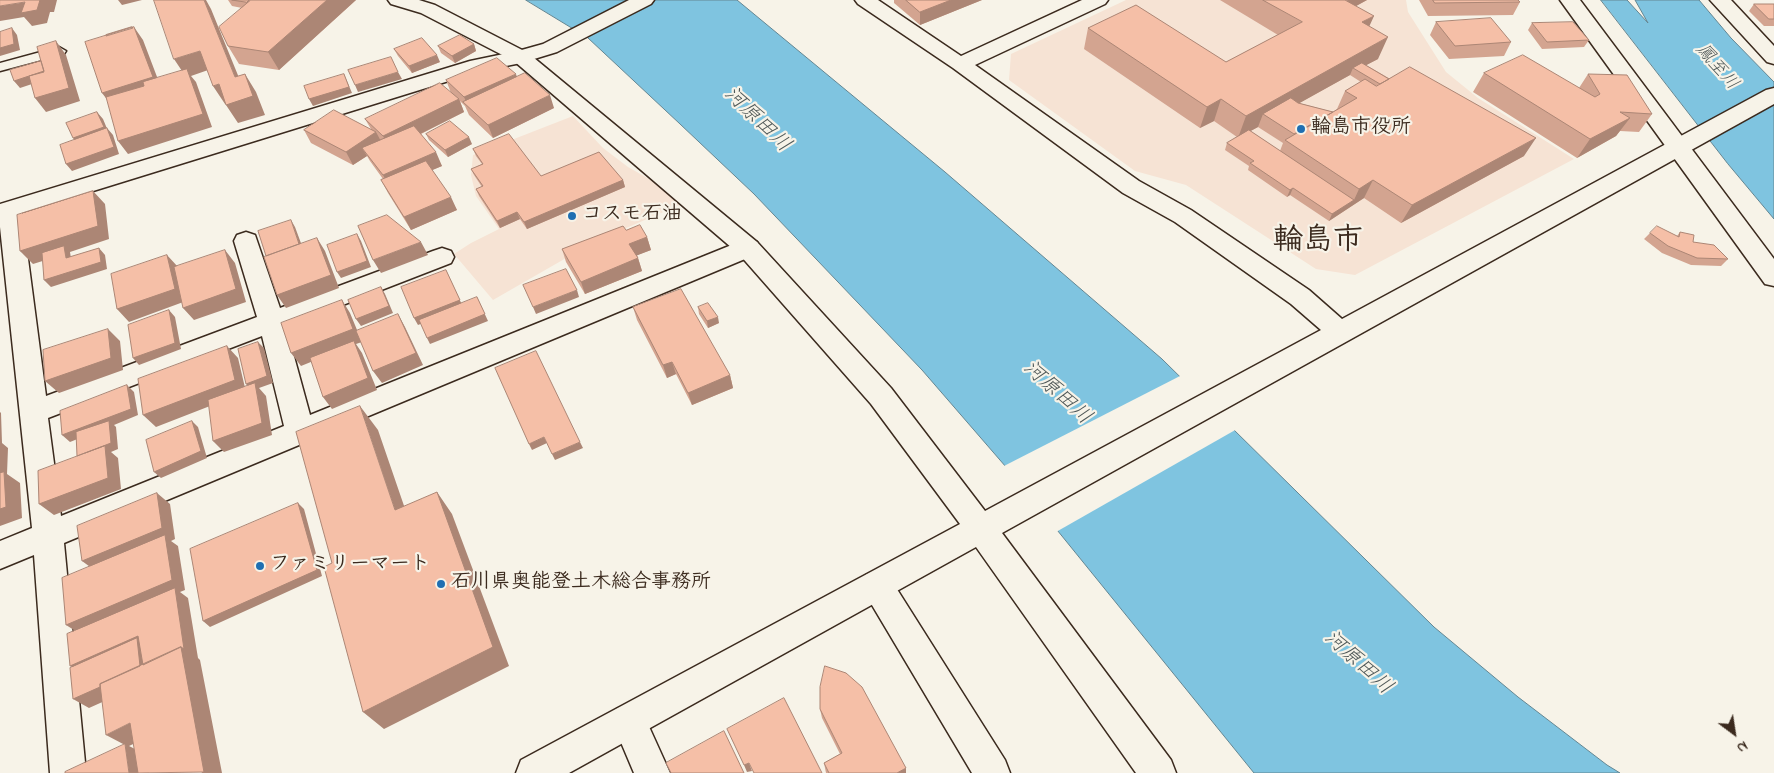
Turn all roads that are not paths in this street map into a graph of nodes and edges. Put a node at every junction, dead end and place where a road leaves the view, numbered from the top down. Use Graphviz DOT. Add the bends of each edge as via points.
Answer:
graph roads {
  1 [pos="398,0"];
  2 [pos="644,0"];
  3 [pos="865,0"];
  4 [pos="1098,0"];
  5 [pos="1570,0"];
  6 [pos="1720,0"];
  7 [pos="58,51"];
  8 [pos="521,57"];
  9 [pos="1774,58"];
  10 [pos="960,64"];
  11 [pos="0,67"];
  12 [pos="1774,95"];
  13 [pos="1678,146"];
  14 [pos="5,211"];
  15 [pos="246,242"];
  16 [pos="748,248"];
  17 [pos="442,257"];
  18 [pos="1774,277"];
  19 [pos="272,322"];
  20 [pos="1340,332"];
  21 [pos="34,412"];
  22 [pos="300,433"];
  23 [pos="994,521"];
  24 [pos="48,535"];
  25 [pos="0,554"];
  26 [pos="877,585"];
  27 [pos="630,721"];
  28 [pos="68,773"];
  29 [pos="534,773"];
  30 [pos="652,773"];
  31 [pos="992,773"];
  32 [pos="1158,773"];
  1 -- 8 [label="street" via="428,10"];
  2 -- 8 [label="street" via="550,48"];
  3 -- 10 [label="street"];
  4 -- 10 [label="street"];
  5 -- 13 [label="street"];
  6 -- 9 [label="street"];
  7 -- 11 [label="lane"];
  8 -- 14 [label="street" via="477,65"];
  8 -- 16 [label="street"];
  10 -- 20 [label="street" via="1131,187 1183,216 1300,297"];
  12 -- 13 [label="street"];
  13 -- 18 [label="street"];
  13 -- 20 [label="street"];
  14 -- 21 [label="street"];
  15 -- 19 [label="street"];
  16 -- 22 [label="street"];
  16 -- 23 [label="street"];
  17 -- 19 [label="street"];
  19 -- 21 [label="street"];
  19 -- 22 [label="street"];
  20 -- 23 [label="street"];
  21 -- 24 [label="street"];
  22 -- 24 [label="street"];
  23 -- 26 [label="street"];
  23 -- 32 [label="street"];
  24 -- 25 [label="street"];
  24 -- 28 [label="street"];
  26 -- 27 [label="street"];
  26 -- 31 [label="street"];
  27 -- 29 [label="street"];
  27 -- 30 [label="street"];
}
